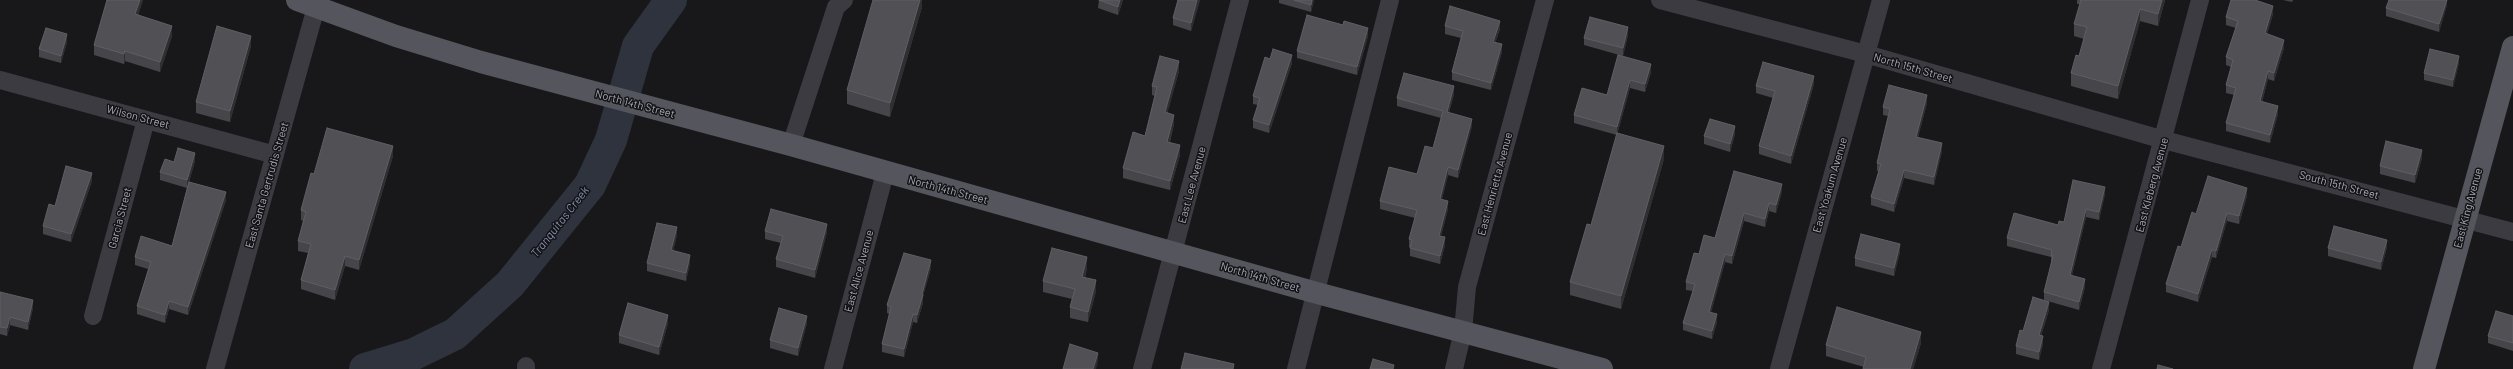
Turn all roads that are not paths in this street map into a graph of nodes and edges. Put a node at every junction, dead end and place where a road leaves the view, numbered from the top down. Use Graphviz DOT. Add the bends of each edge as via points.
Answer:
graph roads {
  1 [pos="844,0"];
  2 [pos="1240,0"];
  3 [pos="1390,0"];
  4 [pos="1545,0"];
  5 [pos="1660,0"];
  6 [pos="1881,0"];
  7 [pos="2200,0"];
  8 [pos="310,2"];
  9 [pos="2513,47"];
  10 [pos="1866,54"];
  11 [pos="0,80"];
  12 [pos="146,120"];
  13 [pos="2164,140"];
  14 [pos="791,145"];
  15 [pos="275,154"];
  16 [pos="885,173"];
  17 [pos="2464,218"];
  18 [pos="2513,232"];
  19 [pos="1174,252"];
  20 [pos="1317,293"];
  21 [pos="93,316"];
  22 [pos="1463,331"];
  23 [pos="215,369"];
  24 [pos="833,369"];
  25 [pos="1142,369"];
  26 [pos="1296,369"];
  27 [pos="1454,369"];
  28 [pos="1602,369"];
  29 [pos="1779,369"];
  30 [pos="2101,369"];
  31 [pos="2424,369"];
  1 -- 14 [label="street" via="836,7"];
  2 -- 19 [label="street, East Lee Avenue"];
  3 -- 20 [label="street"];
  4 -- 22 [label="street, East Henrietta Avenue" via="1467,286"];
  5 -- 10 [label="street, North 15th Street"];
  6 -- 10 [label="street, East Yoakum Avenue"];
  7 -- 13 [label="street, East Kleberg Avenue"];
  8 -- 14 [label="main road, North 14th Street" via="403,38 567,86"];
  8 -- 15 [label="street, East Santa Gertrudis Street"];
  9 -- 17 [label="main road, East King Avenue"];
  10 -- 13 [label="street, North 15th Street"];
  10 -- 29 [label="street, East Yoakum Avenue"];
  11 -- 12 [label="street, Wilson Street"];
  12 -- 15 [label="street, Wilson Street"];
  12 -- 21 [label="street, Garcia Street"];
  13 -- 17 [label="street, South 15th Street"];
  13 -- 30 [label="street, East Kleberg Avenue"];
  14 -- 16 [label="main road, North 14th Street"];
  15 -- 23 [label="street, East Santa Gertrudis Street"];
  16 -- 19 [label="main road, North 14th Street"];
  16 -- 24 [label="street, East Alice Avenue"];
  17 -- 18 [label="street, South 15th Street"];
  17 -- 31 [label="main road, East King Avenue"];
  19 -- 20 [label="main road, North 14th Street"];
  19 -- 25 [label="street, East Lee Avenue"];
  20 -- 22 [label="main road, North 14th Street"];
  20 -- 26 [label="street"];
  22 -- 27 [label="street, East Henrietta Avenue"];
  22 -- 28 [label="main road, North 14th Street"];
}
